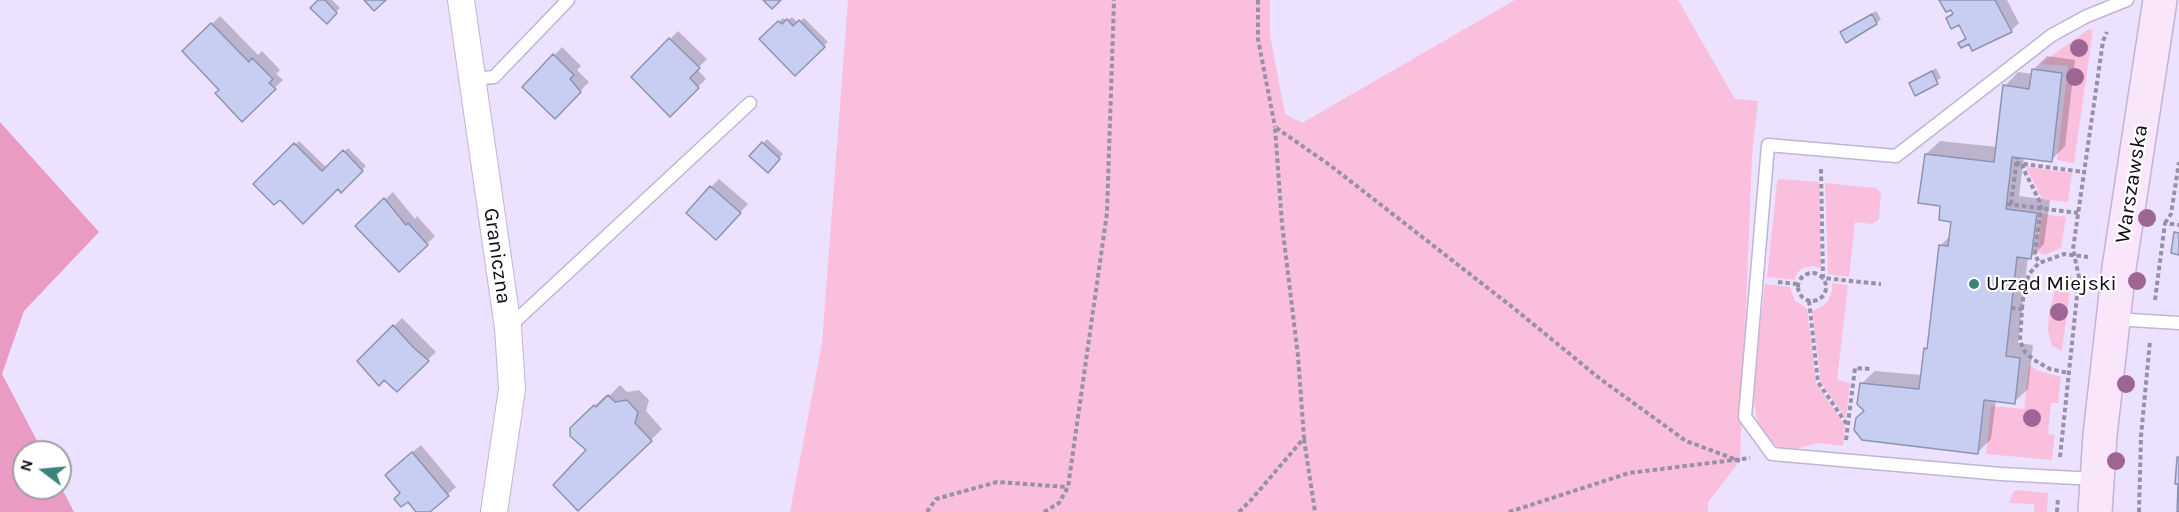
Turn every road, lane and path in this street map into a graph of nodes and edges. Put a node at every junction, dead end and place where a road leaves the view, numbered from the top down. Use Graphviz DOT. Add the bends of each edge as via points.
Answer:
graph roads {
  1 [pos="461,0"];
  2 [pos="568,0"];
  3 [pos="1114,0"];
  4 [pos="1258,0"];
  5 [pos="2155,1"];
  6 [pos="2123,2"];
  7 [pos="472,79"];
  8 [pos="750,103"];
  9 [pos="1275,126"];
  10 [pos="1821,150"];
  11 [pos="2017,158"];
  12 [pos="2179,162"];
  13 [pos="2016,163"];
  14 [pos="2024,165"];
  15 [pos="2084,172"];
  16 [pos="2041,208"];
  17 [pos="2078,213"];
  18 [pos="2165,223"];
  19 [pos="2179,225"];
  20 [pos="2075,255"];
  21 [pos="2039,263"];
  22 [pos="1823,278"];
  23 [pos="1881,284"];
  24 [pos="1809,301"];
  25 [pos="2011,308"];
  26 [pos="2022,309"];
  27 [pos="2113,318"];
  28 [pos="2151,322"];
  29 [pos="2179,323"];
  30 [pos="508,328"];
  31 [pos="1871,369"];
  32 [pos="2069,373"];
  33 [pos="1848,426"];
  34 [pos="1304,438"];
  35 [pos="1843,461"];
  36 [pos="2059,478"];
  37 [pos="2097,479"];
  38 [pos="1068,487"];
  39 [pos="494,512"];
  40 [pos="927,512"];
  41 [pos="1044,512"];
  42 [pos="1239,512"];
  43 [pos="1315,512"];
  44 [pos="1509,512"];
  45 [pos="2057,512"];
  46 [pos="2095,512"];
  47 [pos="2139,512"];
  1 -- 7 [label="street, Graniczna"];
  2 -- 7 [label="lane" via="494,77"];
  3 -- 38 [label="path" via="1107,213"];
  4 -- 9 [label="path" via="1258,39"];
  5 -- 27 [label="street, Warszawska"];
  6 -- 10 [label="lane" via="2087,15 2052,35 1896,156"];
  6 -- 15 [label="path" via="2103,41"];
  7 -- 30 [label="street, Graniczna"];
  8 -- 30 [label="lane"];
  9 -- 34 [label="path"];
  9 -- 44 [label="path" via="1686,441 1740,461 1629,473"];
  10 -- 22 [label="path"];
  10 -- 35 [label="lane" via="1768,145 1745,417 1772,454"];
  11 -- 13 [label="path"];
  12 -- 18 [label="path" via="2171,214"];
  13 -- 14 [label="path"];
  13 -- 16 [label="path" via="2009,204"];
  14 -- 15 [label="path"];
  14 -- 16 [label="path"];
  15 -- 17 [label="path"];
  16 -- 17 [label="path"];
  16 -- 21 [label="path" via="2035,254"];
  17 -- 20 [label="path"];
  18 -- 19 [label="path"];
  18 -- 28 [label="path"];
  20 -- 21 [label="path" via="2064,254"];
  20 -- 32 [label="path" via="2079,277"];
  21 -- 26 [label="path" via="2029,274"];
  22 -- 23 [label="path"];
  22 -- 24 [label="path" via="1823,297"];
  22 -- 24 [label="path" via="1813,272 1799,278 1798,292"];
  24 -- 33 [label="path" via="1818,382"];
  25 -- 26 [label="path"];
  26 -- 32 [label="path" via="2020,341 2025,352 2050,369"];
  27 -- 28 [label="lane"];
  27 -- 37 [label="street, Warszawska"];
  28 -- 29 [label="lane"];
  28 -- 47 [label="path"];
  30 -- 39 [label="street, Graniczna" via="512,389"];
  31 -- 33 [label="path" via="1855,368"];
  32 -- 36 [label="path"];
  33 -- 35 [label="path"];
  34 -- 42 [label="path"];
  34 -- 43 [label="path"];
  35 -- 36 [label="lane"];
  36 -- 37 [label="lane"];
  36 -- 45 [label="path"];
  37 -- 46 [label="street, Warszawska"];
  38 -- 40 [label="path" via="997,482 936,499"];
  38 -- 41 [label="path" via="1059,503"];
}
